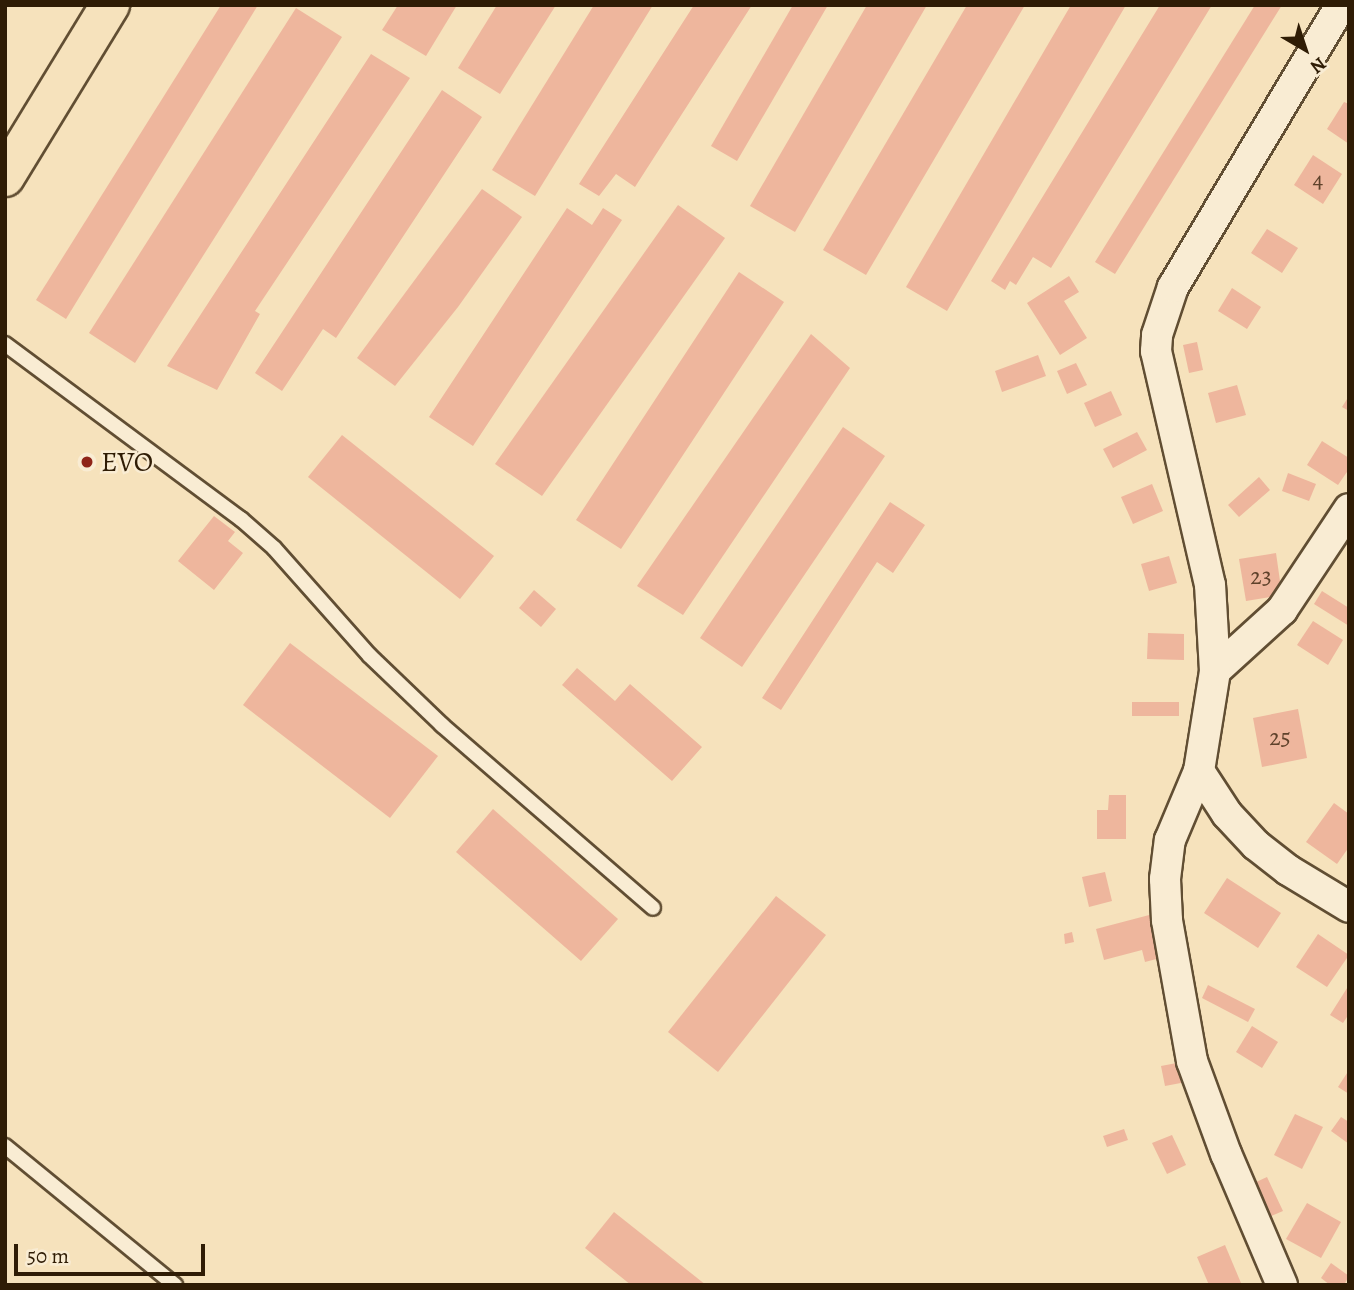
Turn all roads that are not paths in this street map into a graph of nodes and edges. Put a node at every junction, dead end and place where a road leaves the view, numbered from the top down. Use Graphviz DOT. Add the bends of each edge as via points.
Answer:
graph roads {
  1 [pos="110,5"];
  2 [pos="1341,5"];
  3 [pos="5,177"];
  4 [pos="5,344"];
  5 [pos="1349,509"];
  6 [pos="1216,671"];
  7 [pos="1199,771"];
  8 [pos="1349,907"];
  9 [pos="653,908"];
  10 [pos="5,1146"];
  11 [pos="175,1285"];
  12 [pos="1282,1285"];
  1 -- 3 [label="main road"];
  2 -- 6 [label="street" via="1173,287 1157,335 1158,368 1210,585"];
  4 -- 9 [label="lane" via="241,519 442,725"];
  5 -- 6 [label="street" via="1282,611"];
  6 -- 7 [label="street"];
  7 -- 8 [label="street" via="1227,814 1256,845"];
  7 -- 12 [label="street" via="1170,841 1165,879 1175,976 1203,1093"];
  10 -- 11 [label="lane"];
}
